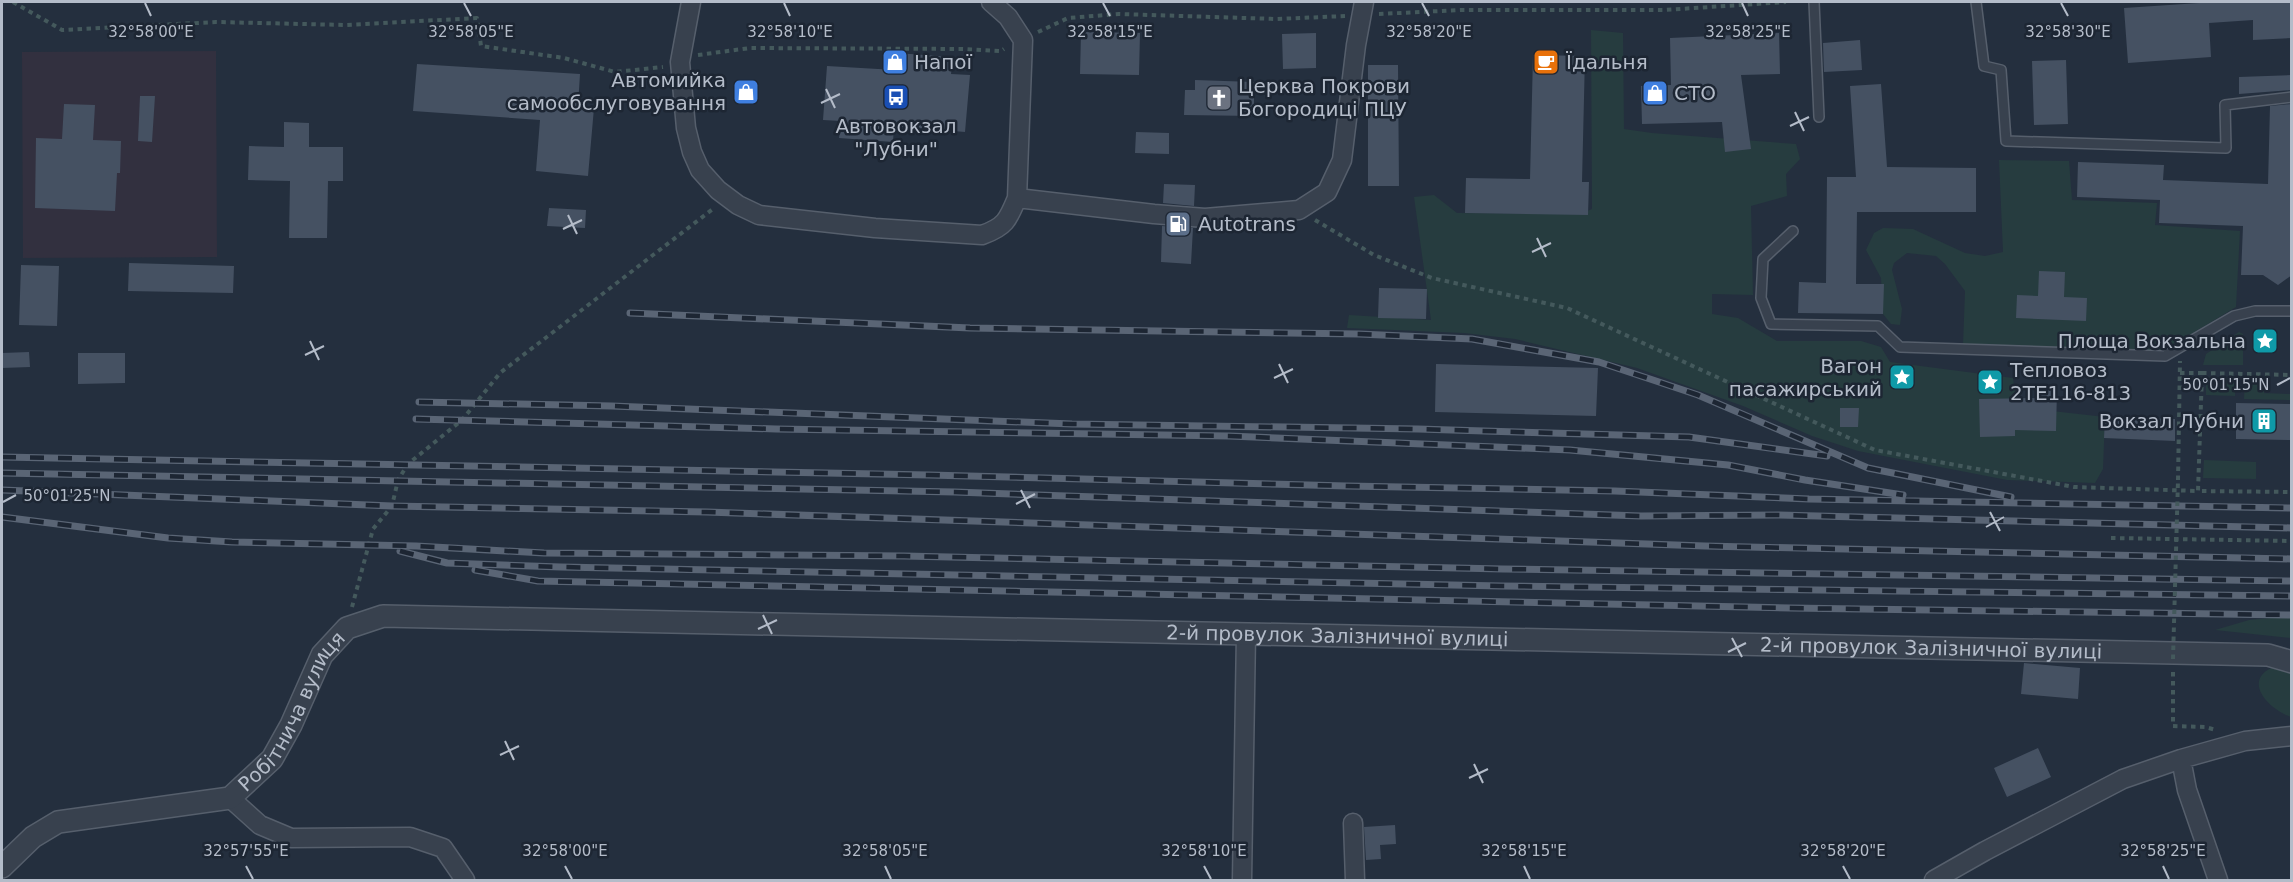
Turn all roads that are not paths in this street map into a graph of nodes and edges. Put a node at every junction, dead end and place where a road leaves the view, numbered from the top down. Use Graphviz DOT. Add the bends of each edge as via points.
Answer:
graph roads {
  1 [pos="691,2"];
  2 [pos="991,2"];
  3 [pos="1814,2"];
  4 [pos="1976,2"];
  5 [pos="1363,8"];
  6 [pos="2292,97"];
  7 [pos="1819,117"];
  8 [pos="1017,198"];
  9 [pos="1793,231"];
  10 [pos="2292,311"];
  11 [pos="383,616"];
  12 [pos="1246,633"];
  13 [pos="2292,662"];
  14 [pos="2292,736"];
  15 [pos="2181,759"];
  16 [pos="230,798"];
  17 [pos="1353,823"];
  18 [pos="6,870"];
  19 [pos="465,880"];
  20 [pos="1242,880"];
  21 [pos="1355,880"];
  22 [pos="1934,880"];
  23 [pos="2218,880"];
  1 -- 8 [label="street" via="680,62 686,128 700,170 728,198 759,215 982,235 998,230"];
  2 -- 8 [label="street" via="1008,17 1023,40"];
  3 -- 7 [label="lane"];
  4 -- 6 [label="lane" via="1984,66 2001,70 2006,141 2226,148 2225,105"];
  5 -- 8 [label="street" via="1342,160 1326,192 1299,210 1205,218"];
  9 -- 10 [label="lane" via="1764,259 1761,298 1771,324 1878,326 1900,347 2165,356 2234,316 2255,311"];
  11 -- 12 [label="street, 2-й провулок Залізничної вулиці"];
  11 -- 16 [label="street, Робітнича вулиця" via="346,628 322,655 272,759"];
  12 -- 13 [label="street, 2-й провулок Залізничної вулиці" via="2268,655"];
  12 -- 20 [label="street"];
  14 -- 15 [label="street" via="2245,741"];
  15 -- 22 [label="street" via="2123,779"];
  15 -- 23 [label="street" via="2187,790"];
  16 -- 18 [label="street, Робітнича вулиця" via="58,822 33,837"];
  16 -- 19 [label="street" via="260,825 291,838 410,837 443,848"];
  17 -- 21 [label="street"];
}
